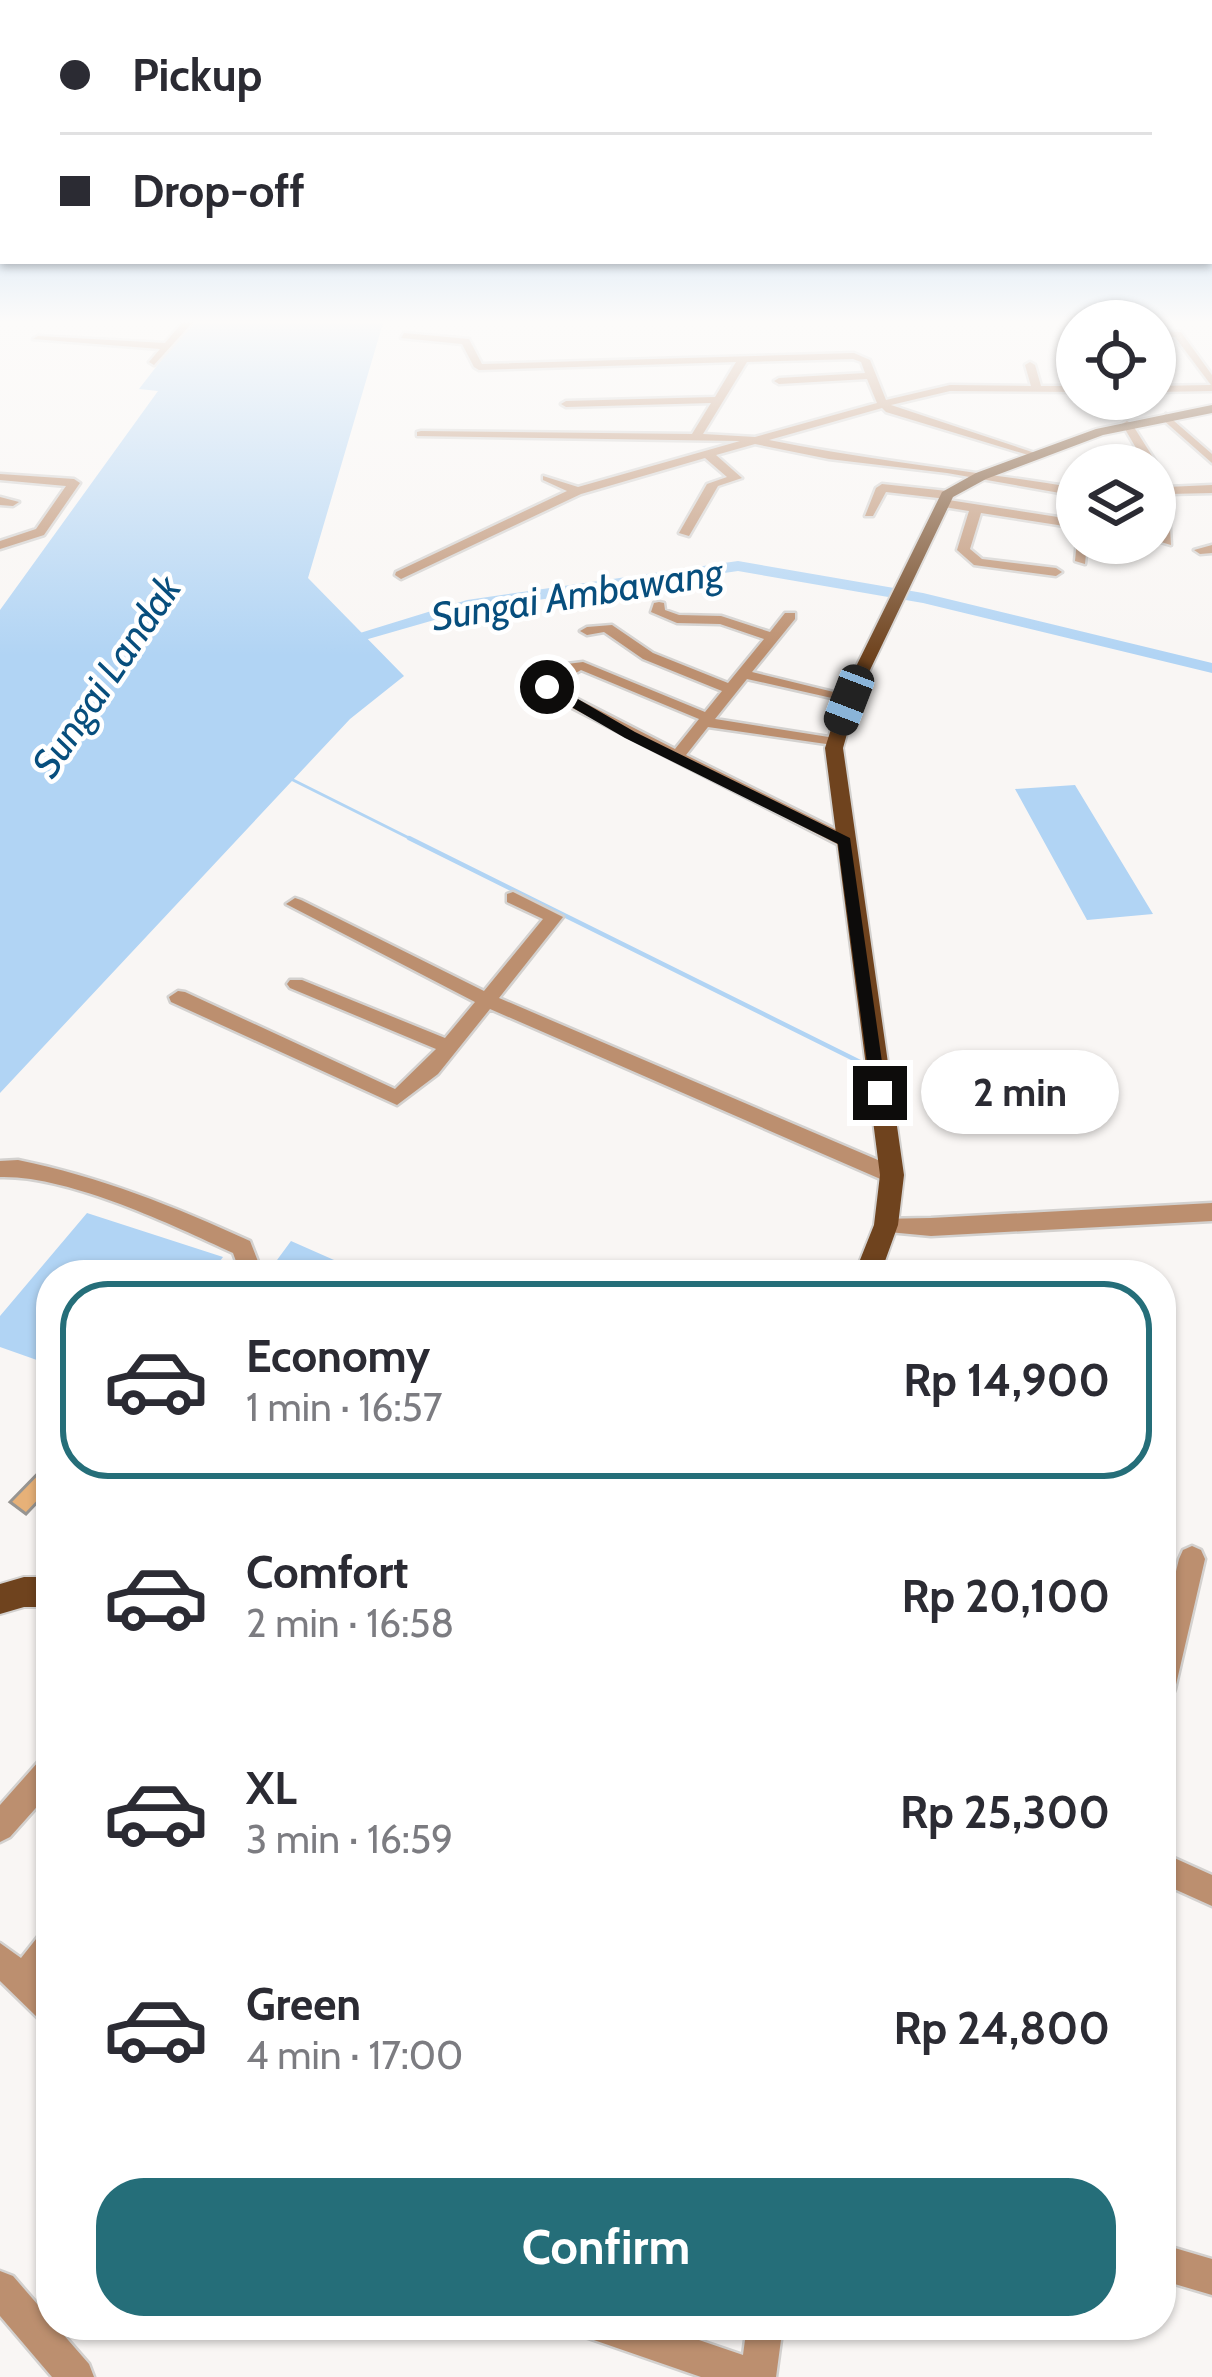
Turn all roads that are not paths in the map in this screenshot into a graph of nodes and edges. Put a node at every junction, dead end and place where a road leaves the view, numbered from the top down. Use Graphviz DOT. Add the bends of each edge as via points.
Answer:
graph roads {
  1 [pos="421,434"];
  2 [pos="697,434"];
  3 [pos="780,434"];
  4 [pos="942,434"];
  5 [pos="962,434"];
  6 [pos="1098,434"];
  7 [pos="1184,434"];
  8 [pos="696,437"];
  9 [pos="758,440"];
  10 [pos="707,454"];
  11 [pos="1034,456"];
  12 [pos="1212,460"];
  13 [pos="935,469"];
  14 [pos="981,476"];
  15 [pos="0,477"];
  16 [pos="547,478"];
  17 [pos="1056,488"];
  18 [pos="1212,489"];
  19 [pos="577,490"];
  20 [pos="1176,490"];
  21 [pos="945,499"];
  22 [pos="976,508"];
  23 [pos="869,513"];
  24 [pos="1056,521"];
  25 [pos="685,533"];
  26 [pos="0,545"];
  27 [pos="1056,572"];
  28 [pos="401,575"];
  29 [pos="659,607"];
  30 [pos="790,616"];
  31 [pos="587,631"];
  32 [pos="772,638"];
  33 [pos="743,674"];
  34 [pos="731,689"];
  35 [pos="849,700"];
  36 [pos="706,720"];
  37 [pos="835,743"];
  38 [pos="677,756"];
  39 [pos="845,842"];
  40 [pos="513,898"];
  41 [pos="295,904"];
  42 [pos="296,984"];
  43 [pos="178,997"];
  44 [pos="488,1001"];
  45 [pos="449,1047"];
  46 [pos="0,1169"];
  47 [pos="892,1174"];
  48 [pos="1212,1212"];
  49 [pos="886,1225"];
  50 [pos="247,1260"];
  51 [pos="873,1260"];
  52 [pos="1192,1559"];
  53 [pos="36,1592"];
  54 [pos="0,1599"];
  55 [pos="1176,1626"];
  56 [pos="36,1787"];
  57 [pos="0,1827"];
  58 [pos="1176,1875"];
  59 [pos="1212,1891"];
  60 [pos="11,1970"];
  61 [pos="36,1994"];
  62 [pos="1176,2267"];
  63 [pos="1212,2277"];
  64 [pos="0,2289"];
  65 [pos="36,2331"];
  66 [pos="44,2340"];
  67 [pos="646,2340"];
  68 [pos="763,2340"];
  69 [pos="76,2377"];
  70 [pos="757,2377"];
  1 -- 8 [label="street"];
  2 -- 8 [label="street"];
  3 -- 9 [label="street"];
  4 -- 13 [label="street"];
  5 -- 11 [label="street"];
  6 -- 11 [label="main road"];
  7 -- 12 [label="street"];
  8 -- 9 [label="street"];
  9 -- 10 [label="street"];
  9 -- 13 [label="street"];
  10 -- 19 [label="street"];
  10 -- 25 [label="street" via="736,478 713,484"];
  11 -- 14 [label="main road"];
  13 -- 14 [label="street"];
  14 -- 17 [label="street"];
  14 -- 21 [label="main road"];
  15 -- 26 [label="street" via="74,484 40,532"];
  16 -- 19 [label="street"];
  18 -- 20 [label="street"];
  19 -- 28 [label="street"];
  21 -- 22 [label="street"];
  21 -- 23 [label="street" via="882,488"];
  21 -- 35 [label="main road"];
  22 -- 24 [label="street"];
  22 -- 27 [label="street" via="963,550 978,562"];
  29 -- 32 [label="street" via="670,618 721,620"];
  30 -- 32 [label="street"];
  31 -- 34 [label="street" via="607,628 648,656"];
  32 -- 33 [label="street"];
  33 -- 34 [label="street"];
  33 -- 35 [label="street"];
  34 -- 36 [label="street"];
  35 -- 37 [label="main road"];
  36 -- 37 [label="street"];
  36 -- 38 [label="street"];
  36 -- 38 [label="street" via="583,666 547,684"];
  37 -- 39 [label="main road"];
  38 -- 39 [label="street"];
  39 -- 47 [label="main road"];
  40 -- 44 [label="street" via="554,917"];
  41 -- 44 [label="street"];
  42 -- 45 [label="street"];
  43 -- 45 [label="street" via="391,1099 416,1086"];
  44 -- 45 [label="street"];
  44 -- 47 [label="street"];
  46 -- 50 [label="street" via="43,1174 198,1225 242,1247"];
  47 -- 49 [label="main road"];
  48 -- 49 [label="street"];
  49 -- 51 [label="main road"];
  52 -- 55 [label="street"];
  53 -- 54 [label="main road"];
  56 -- 57 [label="street"];
  58 -- 59 [label="street"];
  60 -- 61 [label="street"];
  62 -- 63 [label="street"];
  64 -- 65 [label="street"];
  66 -- 69 [label="street"];
  67 -- 70 [label="street"];
  68 -- 70 [label="street"];
}
